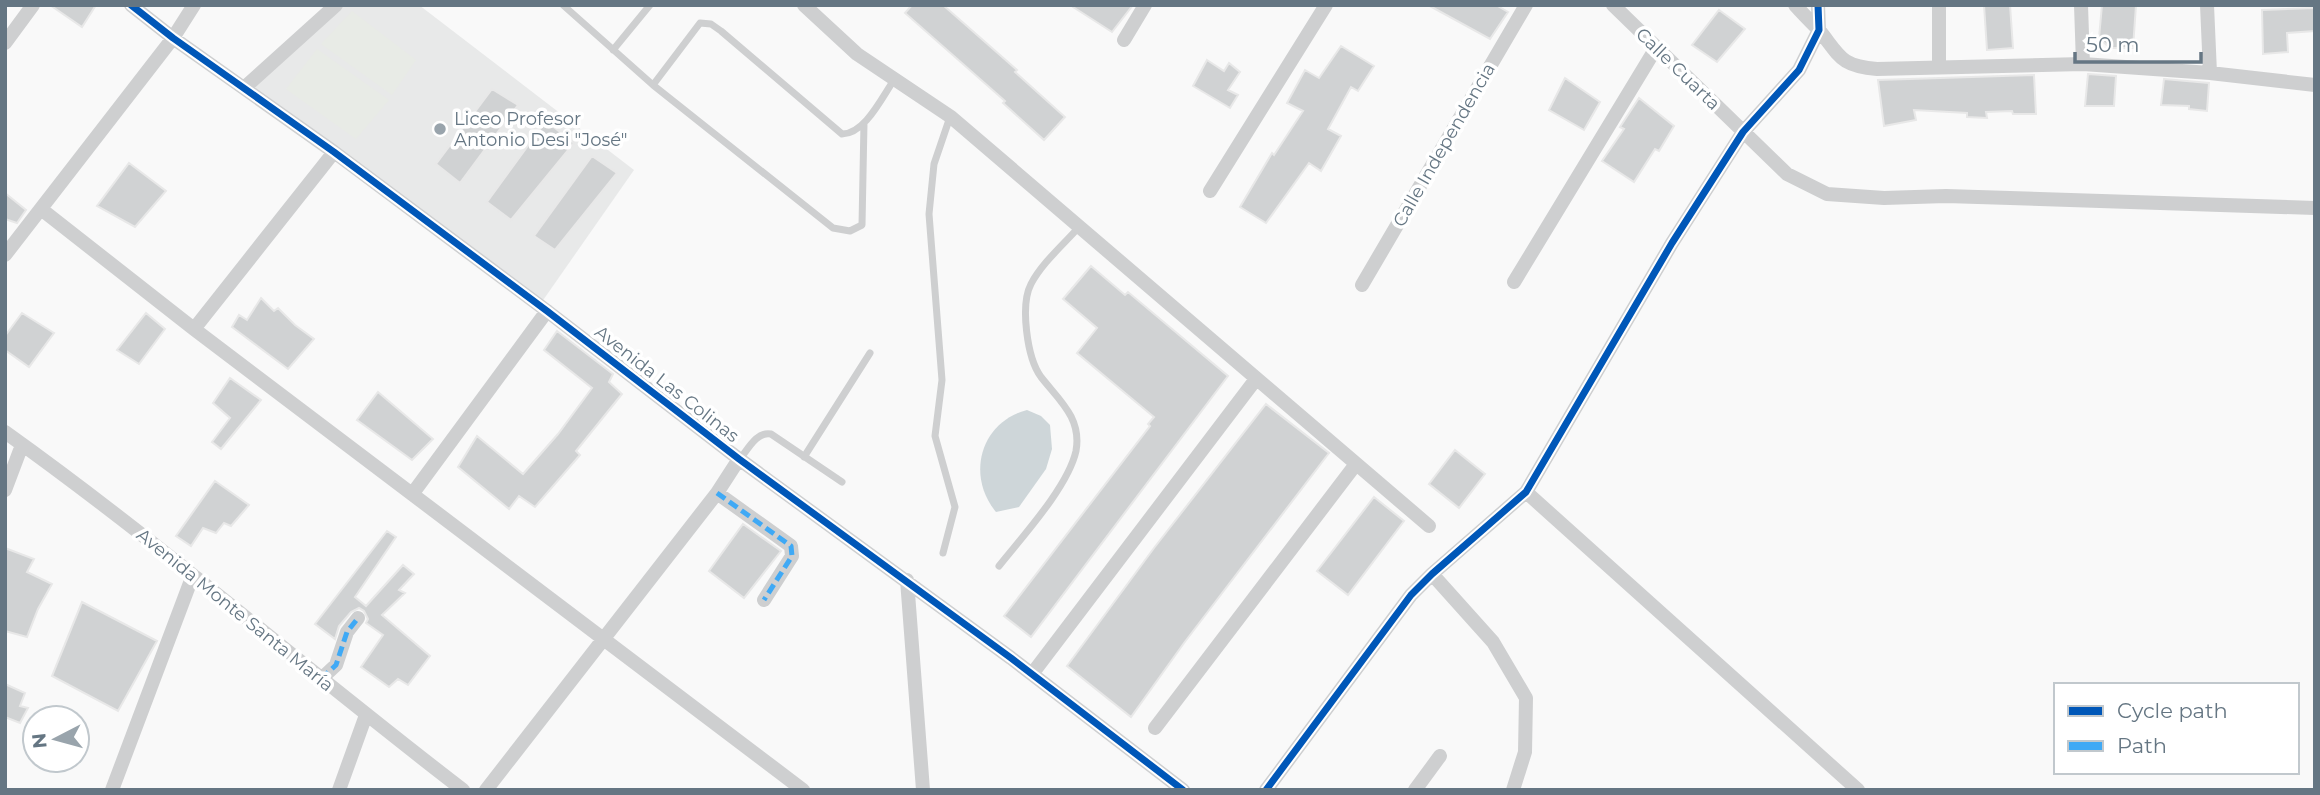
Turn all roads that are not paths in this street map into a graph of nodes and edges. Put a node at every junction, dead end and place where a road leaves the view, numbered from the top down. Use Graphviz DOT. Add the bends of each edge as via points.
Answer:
graph roads {
  1 [pos="33,5"];
  2 [pos="131,5"];
  3 [pos="194,5"];
  4 [pos="336,5"];
  5 [pos="563,5"];
  6 [pos="650,5"];
  7 [pos="804,5"];
  8 [pos="1146,5"];
  9 [pos="1326,5"];
  10 [pos="1526,5"];
  11 [pos="1613,5"];
  12 [pos="1795,5"];
  13 [pos="1818,5"];
  14 [pos="1939,5"];
  15 [pos="2081,5"];
  16 [pos="2207,5"];
  17 [pos="1819,30"];
  18 [pos="173,38"];
  19 [pos="1124,40"];
  20 [pos="5,43"];
  21 [pos="1656,48"];
  22 [pos="613,50"];
  23 [pos="2083,64"];
  24 [pos="1939,66"];
  25 [pos="2210,73"];
  26 [pos="894,79"];
  27 [pos="653,85"];
  28 [pos="2315,85"];
  29 [pos="244,88"];
  30 [pos="951,117"];
  31 [pos="864,123"];
  32 [pos="1743,132"];
  33 [pos="334,152"];
  34 [pos="1210,191"];
  35 [pos="2315,208"];
  36 [pos="41,209"];
  37 [pos="1079,227"];
  38 [pos="5,255"];
  39 [pos="1514,282"];
  40 [pos="1362,285"];
  41 [pos="547,311"];
  42 [pos="194,329"];
  43 [pos="870,353"];
  44 [pos="1256,379"];
  45 [pos="5,432"];
  46 [pos="22,444"];
  47 [pos="804,457"];
  48 [pos="739,459"];
  49 [pos="1356,464"];
  50 [pos="842,482"];
  51 [pos="5,490"];
  52 [pos="1526,492"];
  53 [pos="413,493"];
  54 [pos="716,493"];
  55 [pos="1429,526"];
  56 [pos="943,553"];
  57 [pos="999,566"];
  58 [pos="1432,574"];
  59 [pos="193,575"];
  60 [pos="907,580"];
  61 [pos="764,600"];
  62 [pos="358,618"];
  63 [pos="603,640"];
  64 [pos="1032,674"];
  65 [pos="321,679"];
  66 [pos="366,715"];
  67 [pos="1155,728"];
  68 [pos="1440,756"];
  69 [pos="112,790"];
  70 [pos="338,790"];
  71 [pos="463,790"];
  72 [pos="486,790"];
  73 [pos="803,790"];
  74 [pos="923,790"];
  75 [pos="1183,790"];
  76 [pos="1266,790"];
  77 [pos="1415,790"];
  78 [pos="1513,790"];
  79 [pos="1858,790"];
  1 -- 20 [label="street"];
  2 -- 18 [label="street, Avenida Las Colinas"];
  3 -- 18 [label="street"];
  4 -- 29 [label="street"];
  5 -- 22 [label="lane"];
  6 -- 22 [label="lane"];
  7 -- 26 [label="street" via="858,54"];
  8 -- 19 [label="street"];
  9 -- 34 [label="street"];
  10 -- 40 [label="street, Calle Independencia"];
  11 -- 21 [label="street, Calle Cuarta"];
  12 -- 17 [label="street"];
  13 -- 17 [label="street"];
  14 -- 24 [label="street"];
  15 -- 23 [label="street"];
  16 -- 25 [label="street"];
  17 -- 24 [label="street" via="1838,56 1858,67"];
  17 -- 32 [label="street" via="1799,70"];
  18 -- 29 [label="street, Avenida Las Colinas"];
  18 -- 36 [label="street"];
  21 -- 32 [label="street, Calle Cuarta"];
  21 -- 39 [label="street"];
  22 -- 27 [label="lane"];
  23 -- 24 [label="street"];
  23 -- 25 [label="street"];
  25 -- 28 [label="street"];
  26 -- 30 [label="street"];
  26 -- 31 [label="lane"];
  27 -- 31 [label="lane" via="700,23 712,24 842,134"];
  27 -- 31 [label="lane" via="833,228 850,231 862,225"];
  29 -- 33 [label="street, Avenida Las Colinas"];
  30 -- 37 [label="street"];
  30 -- 56 [label="lane" via="934,164 929,214 942,380 935,436 955,507"];
  32 -- 35 [label="street, Calle Cuarta" via="1787,174 1827,194"];
  32 -- 52 [label="street" via="1672,243"];
  33 -- 41 [label="street, Avenida Las Colinas"];
  33 -- 42 [label="street"];
  36 -- 38 [label="street"];
  36 -- 42 [label="street"];
  37 -- 44 [label="street"];
  37 -- 57 [label="lane" via="1030,284 1024,320 1039,374 1072,415 1076,452 1042,514"];
  41 -- 48 [label="street, Avenida Las Colinas"];
  41 -- 53 [label="street"];
  42 -- 53 [label="street"];
  43 -- 47 [label="lane"];
  44 -- 49 [label="street"];
  44 -- 64 [label="street"];
  45 -- 46 [label="street, Avenida Monte Santa María"];
  46 -- 51 [label="street"];
  46 -- 59 [label="street, Avenida Monte Santa María"];
  47 -- 48 [label="lane" via="765,433"];
  47 -- 50 [label="lane"];
  48 -- 54 [label="street"];
  48 -- 60 [label="street, Avenida Las Colinas"];
  49 -- 55 [label="street"];
  49 -- 67 [label="street"];
  52 -- 58 [label="street"];
  52 -- 79 [label="street"];
  53 -- 63 [label="street"];
  54 -- 61 [label="street" via="791,546 792,556"];
  54 -- 63 [label="street"];
  58 -- 76 [label="street" via="1411,595"];
  58 -- 78 [label="street" via="1493,642 1526,698 1525,752"];
  59 -- 65 [label="street, Avenida Monte Santa María"];
  59 -- 69 [label="street"];
  60 -- 64 [label="street, Avenida Las Colinas"];
  60 -- 74 [label="street"];
  62 -- 65 [label="street" via="347,632 337,665"];
  63 -- 72 [label="street"];
  63 -- 73 [label="street"];
  64 -- 75 [label="street, Avenida Las Colinas"];
  65 -- 66 [label="street, Avenida Monte Santa María"];
  66 -- 70 [label="street"];
  66 -- 71 [label="street, Avenida Monte Santa María"];
  68 -- 77 [label="street"];
}
